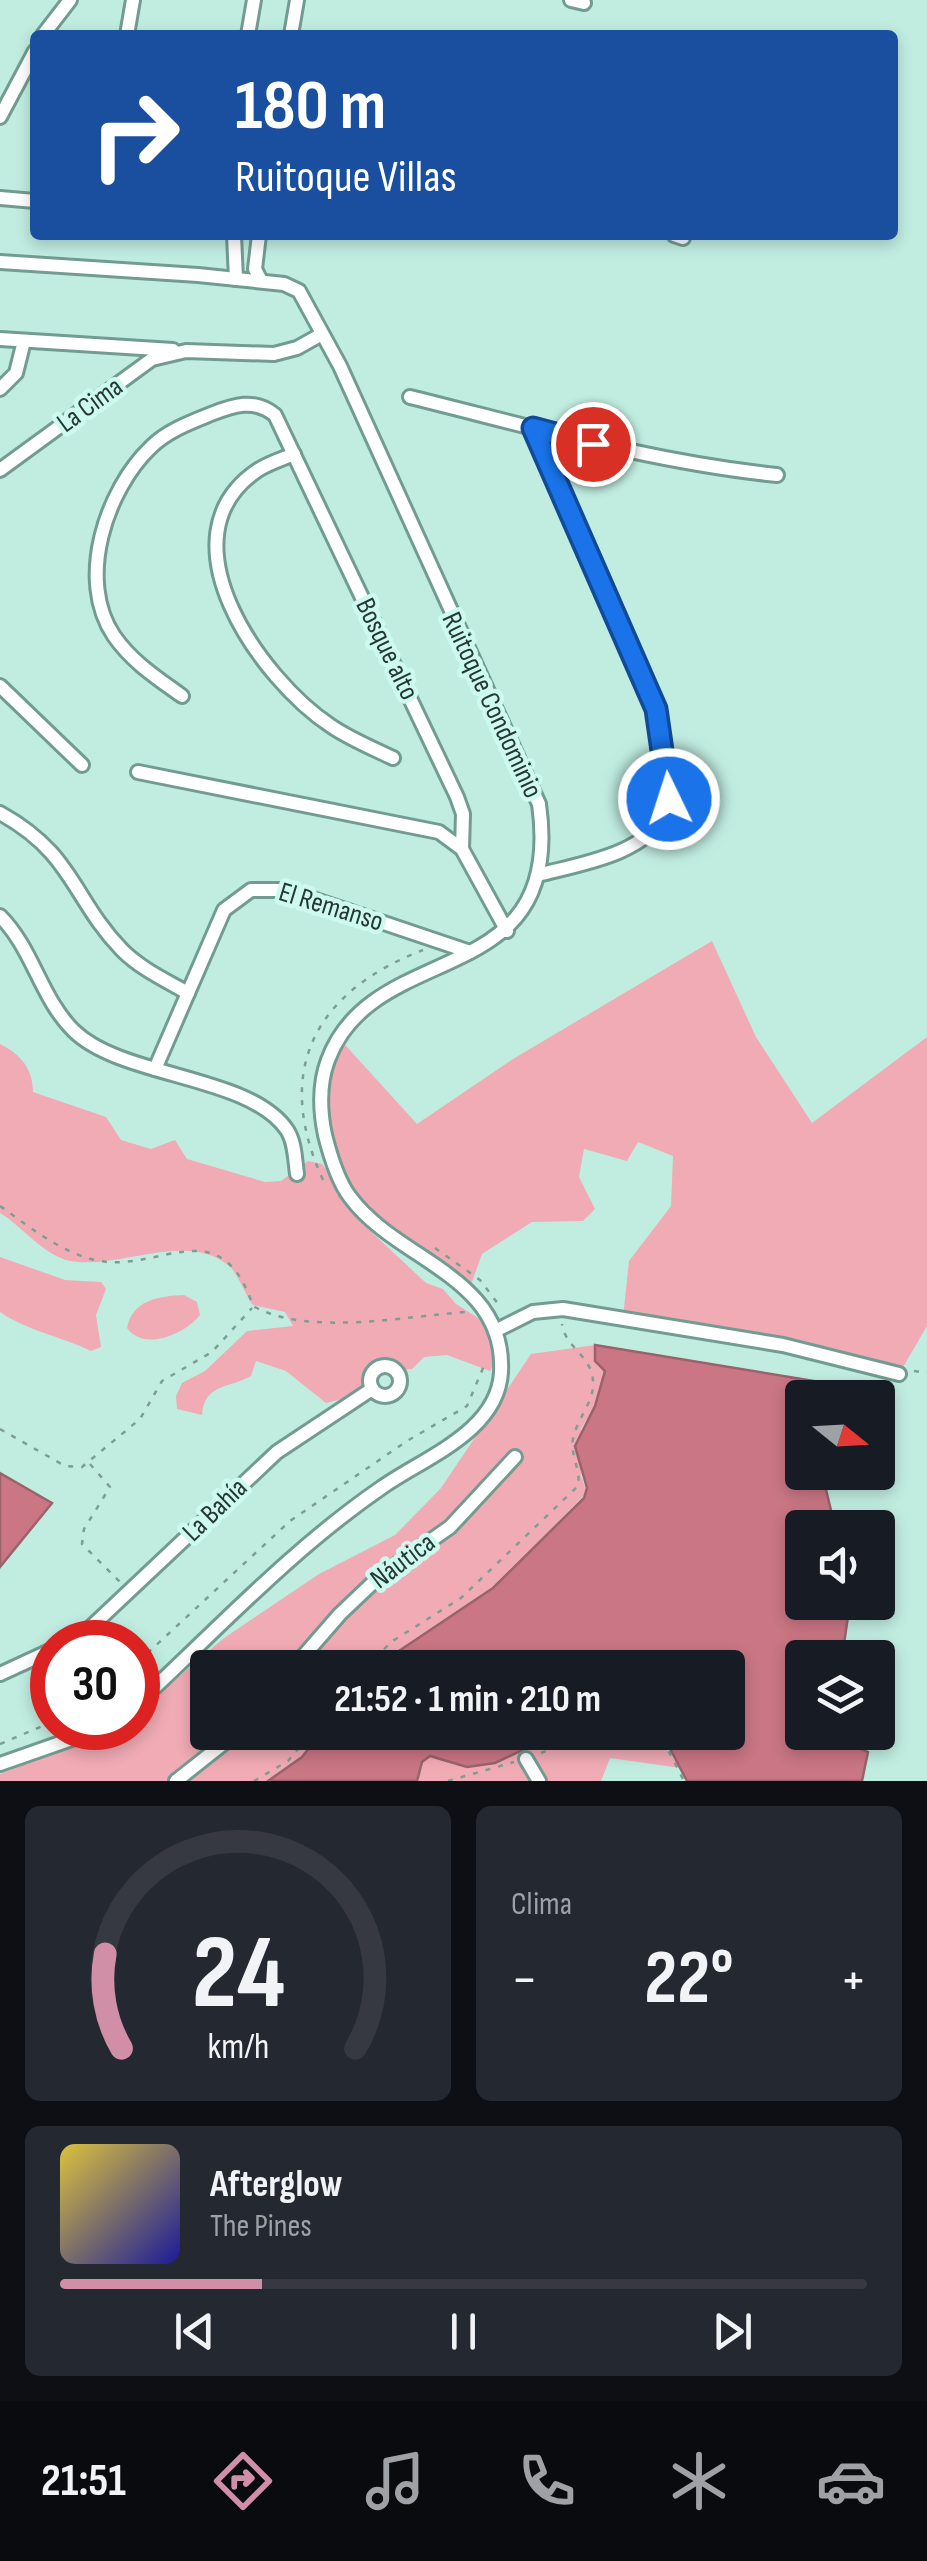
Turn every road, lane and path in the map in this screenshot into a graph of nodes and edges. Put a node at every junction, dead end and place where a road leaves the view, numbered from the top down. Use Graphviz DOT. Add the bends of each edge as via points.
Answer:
graph roads {
  1 [pos="70,0"];
  2 [pos="133,0"];
  3 [pos="254,0"];
  4 [pos="296,0"];
  5 [pos="47,30"];
  6 [pos="129,30"];
  7 [pos="249,30"];
  8 [pos="292,30"];
  9 [pos="30,61"];
  10 [pos="0,117"];
  11 [pos="0,198"];
  12 [pos="30,200"];
  13 [pos="234,240"];
  14 [pos="235,240"];
  15 [pos="257,240"];
  16 [pos="255,254"];
  17 [pos="0,262"];
  18 [pos="236,279"];
  19 [pos="261,282"];
  20 [pos="322,334"];
  21 [pos="0,339"];
  22 [pos="24,340"];
  23 [pos="186,351"];
  24 [pos="0,388"];
  25 [pos="410,396"];
  26 [pos="533,428"];
  27 [pos="294,454"];
  28 [pos="0,470"];
  29 [pos="776,475"];
  30 [pos="0,686"];
  31 [pos="182,696"];
  32 [pos="393,758"];
  33 [pos="82,765"];
  34 [pos="138,772"];
  35 [pos="0,812"];
  36 [pos="462,849"];
  37 [pos="538,874"];
  38 [pos="0,916"];
  39 [pos="507,931"];
  40 [pos="443,942"];
  41 [pos="470,952"];
  42 [pos="188,993"];
  43 [pos="156,1069"];
  44 [pos="297,1174"];
  45 [pos="333,1192"];
  46 [pos="0,1206"];
  47 [pos="422,1239"];
  48 [pos="462,1301"];
  49 [pos="253,1306"];
  50 [pos="563,1309"];
  51 [pos="502,1328"];
  52 [pos="486,1360"];
  53 [pos="900,1374"];
  54 [pos="372,1389"];
  55 [pos="0,1429"];
  56 [pos="515,1457"];
  57 [pos="89,1462"];
  58 [pos="129,1591"];
  59 [pos="93,1620"];
  60 [pos="160,1642"];
  61 [pos="309,1650"];
  62 [pos="383,1650"];
  63 [pos="30,1660"];
  64 [pos="0,1674"];
  65 [pos="160,1680"];
  66 [pos="30,1731"];
  67 [pos="0,1744"];
  68 [pos="40,1750"];
  69 [pos="215,1750"];
  70 [pos="297,1750"];
  71 [pos="668,1750"];
  72 [pos="526,1760"];
  73 [pos="0,1764"];
  74 [pos="176,1781"];
  75 [pos="254,1781"];
  76 [pos="539,1781"];
  77 [pos="684,1781"];
  1 -- 5 [label="street"];
  2 -- 6 [label="street"];
  3 -- 7 [label="street"];
  4 -- 8 [label="street"];
  9 -- 10 [label="street"];
  11 -- 12 [label="street"];
  13 -- 18 [label="street"];
  14 -- 16 [label="street"];
  15 -- 16 [label="street"];
  16 -- 19 [label="street"];
  17 -- 18 [label="street, Ruitoque Condominio"];
  18 -- 19 [label="street, Ruitoque Condominio"];
  19 -- 20 [label="street, Ruitoque Condominio" via="299,292"];
  20 -- 23 [label="street, La Cima" via="274,354"];
  20 -- 37 [label="street, Ruitoque Condominio" via="539,804 545,844"];
  21 -- 22 [label="street, La Cima"];
  22 -- 23 [label="street, La Cima"];
  22 -- 24 [label="street" via="16,373"];
  23 -- 28 [label="street, La Cima" via="152,359"];
  25 -- 26 [label="street"];
  26 -- 29 [label="street" via="696,466"];
  26 -- 37 [label="street" via="656,709 669,778 664,815 652,831 628,847"];
  27 -- 31 [label="street, Bosque alto" via="266,408 230,407 152,446 125,480 105,523 100,599 112,632 135,662"];
  27 -- 32 [label="street" via="258,470 238,490 223,516 220,581 232,616 285,684 328,724"];
  27 -- 36 [label="street, Bosque alto" via="458,797"];
  30 -- 33 [label="street"];
  34 -- 36 [label="street" via="439,832"];
  35 -- 42 [label="street" via="30,829 64,864 122,950"];
  36 -- 39 [label="street, Bosque alto"];
  37 -- 39 [label="street, Ruitoque Condominio"];
  38 -- 43 [label="street" via="76,1034"];
  39 -- 41 [label="street"];
  40 -- 41 [label="street, El Remanso"];
  40 -- 42 [label="street, El Remanso" via="286,890 252,890 224,910"];
  40 -- 45 [label="path" via="399,959 331,1006 310,1047 302,1103 322,1178"];
  41 -- 51 [label="street" via="369,1006 337,1036 320,1111 330,1155 350,1197 397,1241 470,1288"];
  42 -- 43 [label="street, El Remanso"];
  43 -- 44 [label="street" via="220,1089 270,1115 286,1129"];
  46 -- 49 [label="path" via="64,1250 100,1261 183,1250 208,1254 244,1280"];
  47 -- 51 [label="path" via="480,1280"];
  48 -- 49 [label="path" via="472,1312 317,1323"];
  49 -- 57 [label="path" via="212,1352 162,1381 140,1420"];
  50 -- 51 [label="street" via="533,1312"];
  50 -- 53 [label="street" via="783,1345"];
  50 -- 62 [label="path" via="565,1339 590,1366 593,1380 572,1444 578,1486 461,1598"];
  51 -- 65 [label="street" via="502,1376 472,1429 330,1523"];
  52 -- 60 [label="path" via="466,1406 290,1521"];
  54 -- 58 [label="street, La Bahía" via="277,1452"];
  55 -- 57 [label="path" via="65,1466"];
  56 -- 61 [label="street, Náutica" via="450,1527 379,1576"];
  57 -- 58 [label="path" via="110,1487 82,1544"];
  58 -- 59 [label="street, La Bahía"];
  63 -- 64 [label="street"];
  66 -- 67 [label="path"];
  68 -- 73 [label="street"];
  69 -- 74 [label="street"];
  70 -- 75 [label="path"];
  71 -- 77 [label="path"];
  72 -- 76 [label="street"];
}
